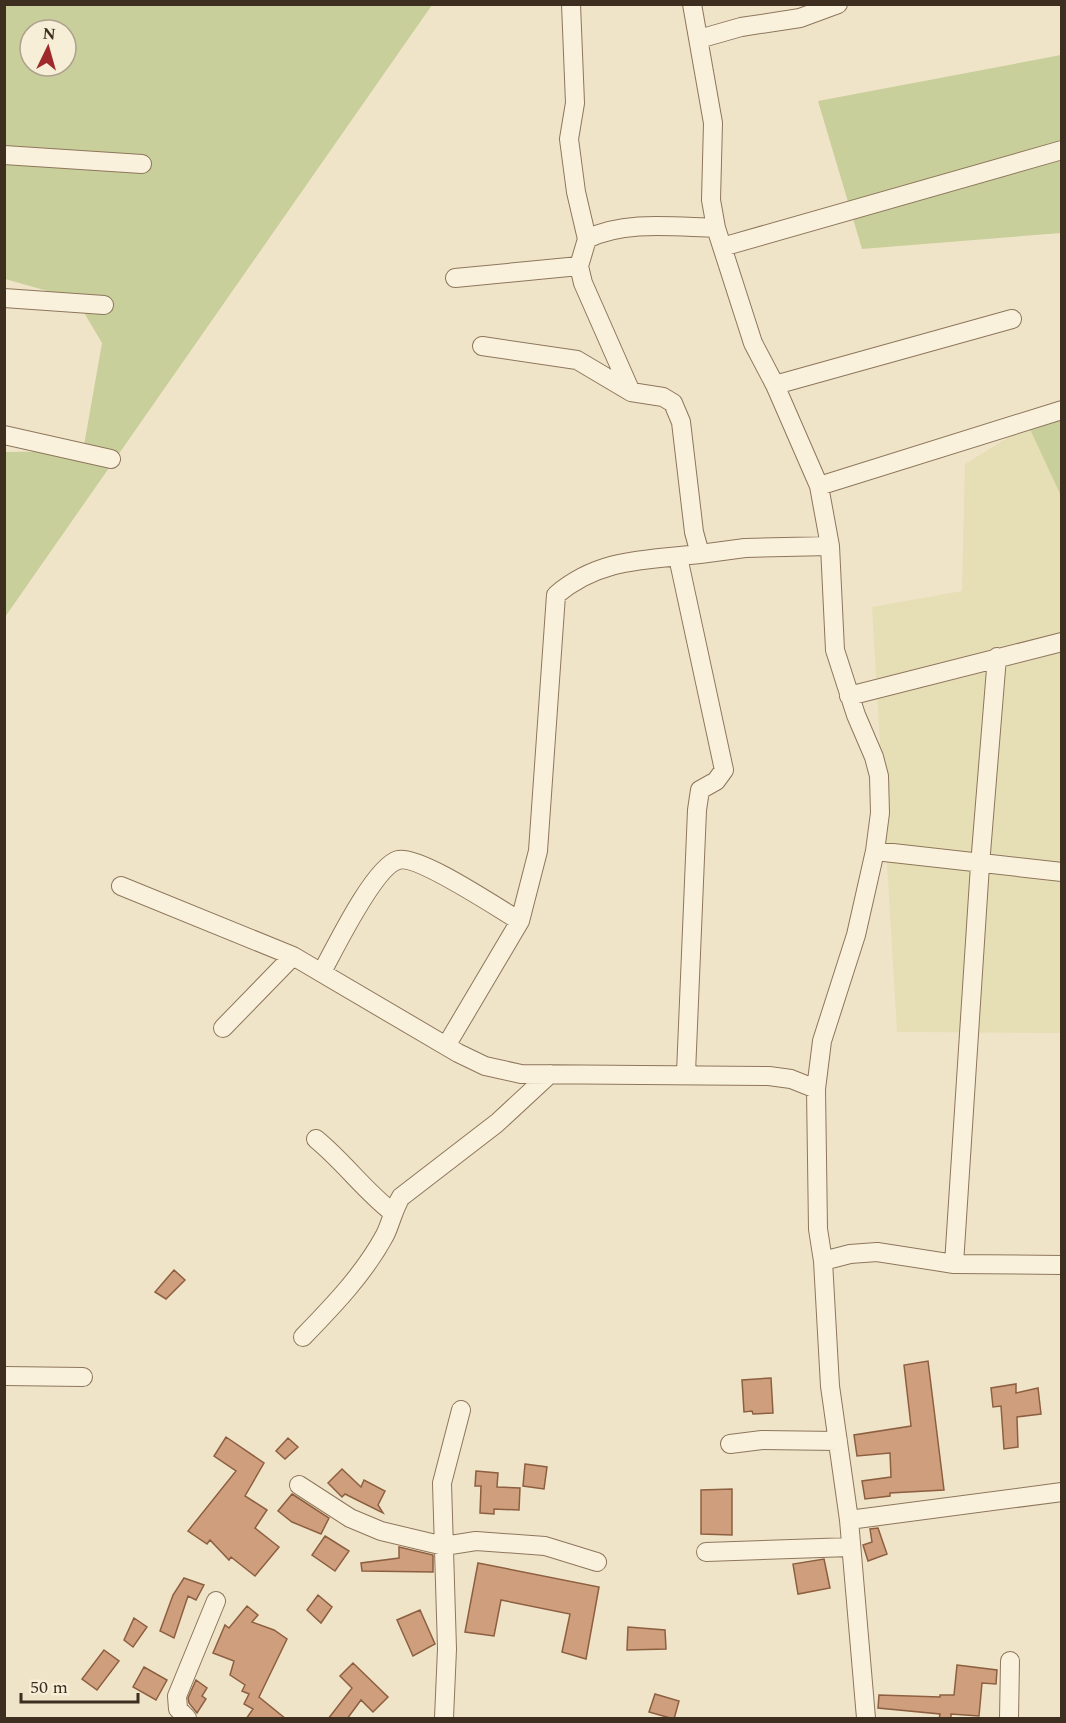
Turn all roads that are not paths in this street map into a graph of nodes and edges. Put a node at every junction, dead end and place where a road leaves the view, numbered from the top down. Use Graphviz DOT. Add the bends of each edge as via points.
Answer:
graph roads {
  1 [pos="572,4"];
  2 [pos="692,4"];
  3 [pos="838,4"];
  4 [pos="699,39"];
  5 [pos="1062,150"];
  6 [pos="4,155"];
  7 [pos="142,164"];
  8 [pos="716,228"];
  9 [pos="588,239"];
  10 [pos="722,247"];
  11 [pos="579,266"];
  12 [pos="455,278"];
  13 [pos="4,298"];
  14 [pos="104,305"];
  15 [pos="1012,319"];
  16 [pos="482,346"];
  17 [pos="776,385"];
  18 [pos="631,392"];
  19 [pos="1062,410"];
  20 [pos="4,435"];
  21 [pos="111,459"];
  22 [pos="819,486"];
  23 [pos="830,546"];
  24 [pos="700,554"];
  25 [pos="678,556"];
  26 [pos="1062,642"];
  27 [pos="997,657"];
  28 [pos="849,696"];
  29 [pos="875,852"];
  30 [pos="980,865"];
  31 [pos="1062,872"];
  32 [pos="121,886"];
  33 [pos="520,921"];
  34 [pos="293,956"];
  35 [pos="322,972"];
  36 [pos="223,1028"];
  37 [pos="446,1046"];
  38 [pos="686,1073"];
  39 [pos="550,1074"];
  40 [pos="816,1089"];
  41 [pos="316,1139"];
  42 [pos="392,1212"];
  43 [pos="823,1262"];
  44 [pos="954,1263"];
  45 [pos="1062,1265"];
  46 [pos="303,1337"];
  47 [pos="4,1376"];
  48 [pos="83,1377"];
  49 [pos="460,1410"];
  50 [pos="838,1441"];
  51 [pos="730,1444"];
  52 [pos="299,1485"];
  53 [pos="1062,1492"];
  54 [pos="849,1520"];
  55 [pos="444,1546"];
  56 [pos="850,1547"];
  57 [pos="706,1552"];
  58 [pos="597,1563"];
  59 [pos="216,1601"];
  60 [pos="1010,1661"];
  61 [pos="187,1719"];
  62 [pos="444,1719"];
  63 [pos="866,1719"];
  64 [pos="1009,1719"];
  1 -- 9 [label="street" via="575,103 569,139 576,192"];
  2 -- 4 [label="street"];
  3 -- 4 [label="street" via="801,18 741,27"];
  4 -- 8 [label="street" via="713,123 711,200"];
  5 -- 10 [label="street"];
  6 -- 7 [label="street"];
  8 -- 9 [label="street" via="604,230"];
  8 -- 10 [label="street"];
  9 -- 11 [label="street"];
  10 -- 17 [label="street" via="753,343"];
  11 -- 12 [label="street"];
  11 -- 18 [label="street"];
  13 -- 14 [label="street"];
  15 -- 17 [label="street"];
  16 -- 18 [label="street" via="577,360"];
  17 -- 22 [label="street"];
  18 -- 24 [label="street" via="663,397 678,410"];
  19 -- 22 [label="street"];
  20 -- 21 [label="street"];
  22 -- 23 [label="street"];
  23 -- 24 [label="street" via="745,548"];
  23 -- 28 [label="street" via="835,650"];
  24 -- 25 [label="street"];
  25 -- 33 [label="street" via="626,562 592,571 556,595 538,851"];
  25 -- 38 [label="street" via="723,770 716,781 700,790 697,810"];
  26 -- 27 [label="street"];
  27 -- 28 [label="street"];
  27 -- 30 [label="street"];
  28 -- 29 [label="street" via="879,777"];
  29 -- 30 [label="street"];
  29 -- 40 [label="street" via="856,935 822,1041"];
  30 -- 31 [label="street"];
  30 -- 44 [label="street"];
  32 -- 34 [label="street"];
  33 -- 35 [label="street" via="429,867 399,859 386,866 358,907"];
  33 -- 37 [label="street"];
  34 -- 35 [label="street"];
  34 -- 36 [label="street"];
  35 -- 37 [label="street"];
  37 -- 39 [label="street" via="503,1071"];
  38 -- 39 [label="street"];
  38 -- 40 [label="street" via="769,1076"];
  39 -- 42 [label="street" via="497,1123 401,1197"];
  40 -- 43 [label="street" via="818,1228"];
  41 -- 42 [label="street" via="343,1163 367,1193"];
  42 -- 46 [label="street" via="386,1234 350,1288"];
  43 -- 44 [label="street" via="877,1252"];
  43 -- 50 [label="street"];
  44 -- 45 [label="street"];
  47 -- 48 [label="street"];
  49 -- 55 [label="street" via="442,1483"];
  50 -- 51 [label="street" via="762,1440"];
  50 -- 54 [label="street"];
  52 -- 55 [label="street" via="350,1518 381,1531"];
  53 -- 54 [label="street"];
  54 -- 56 [label="street"];
  55 -- 58 [label="street" via="476,1541 544,1546"];
  55 -- 62 [label="street"];
  56 -- 57 [label="street"];
  56 -- 63 [label="street"];
  59 -- 61 [label="street" via="177,1696 178,1709"];
  60 -- 64 [label="street"];
}
